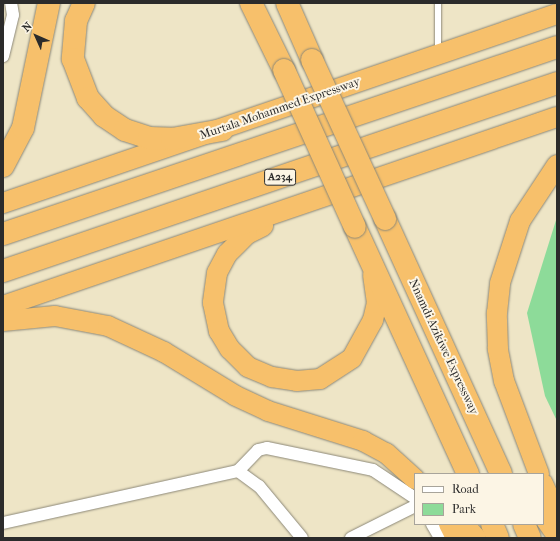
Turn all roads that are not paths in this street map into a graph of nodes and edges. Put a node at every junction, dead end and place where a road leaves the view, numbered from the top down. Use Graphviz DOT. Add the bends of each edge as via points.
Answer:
graph roads {
  1 [pos="11,3"];
  2 [pos="50,3"];
  3 [pos="84,3"];
  4 [pos="251,3"];
  5 [pos="287,3"];
  6 [pos="438,3"];
  7 [pos="557,14"];
  8 [pos="557,47"];
  9 [pos="438,54"];
  10 [pos="3,56"];
  11 [pos="557,83"];
  12 [pos="557,117"];
  13 [pos="222,130"];
  14 [pos="557,164"];
  15 [pos="3,166"];
  16 [pos="324,197"];
  17 [pos="3,203"];
  18 [pos="3,234"];
  19 [pos="368,256"];
  20 [pos="3,271"];
  21 [pos="3,306"];
  22 [pos="3,321"];
  23 [pos="468,400"];
  24 [pos="238,471"];
  25 [pos="468,473"];
  26 [pos="501,473"];
  27 [pos="515,473"];
  28 [pos="539,473"];
  29 [pos="414,478"];
  30 [pos="544,486"];
  31 [pos="414,497"];
  32 [pos="414,506"];
  33 [pos="557,514"];
  34 [pos="544,515"];
  35 [pos="3,523"];
  36 [pos="433,525"];
  37 [pos="450,525"];
  38 [pos="463,525"];
  39 [pos="492,525"];
  40 [pos="524,525"];
  41 [pos="557,534"];
  42 [pos="302,538"];
  43 [pos="351,538"];
  44 [pos="440,538"];
  45 [pos="456,538"];
  46 [pos="475,538"];
  47 [pos="498,538"];
  48 [pos="530,538"];
  1 -- 10 [label="street" via="12,15"];
  2 -- 15 [label="highway" via="27,116"];
  3 -- 13 [label="highway" via="76,21 73,59 88,98 104,116 126,130 149,138 172,139"];
  4 -- 19 [label="highway, bridge"];
  5 -- 23 [label="highway, Nnamdi Azikiwe Expressway, bridge"];
  6 -- 9 [label="lane"];
  7 -- 9 [label="highway, Murtala Mohammed Expressway"];
  8 -- 18 [label="highway"];
  9 -- 13 [label="highway, Murtala Mohammed Expressway"];
  11 -- 20 [label="highway, A234"];
  12 -- 16 [label="highway"];
  13 -- 17 [label="highway, Murtala Mohammed Expressway"];
  14 -- 28 [label="highway" via="520,221 500,283 497,313 498,349 504,381"];
  16 -- 19 [label="highway" via="247,234 227,254 217,273 213,303 219,330 230,349 248,367 272,377 297,381 320,378 338,369 364,343 374,320 377,303"];
  16 -- 21 [label="highway"];
  19 -- 25 [label="highway"];
  22 -- 29 [label="highway" via="55,316 108,326 164,352 236,396 268,411 363,441 386,453"];
  23 -- 26 [label="highway, Nnamdi Azikiwe Expressway"];
  23 -- 27 [label="highway"];
  24 -- 31 [label="street" via="258,450 267,448 373,470"];
  24 -- 35 [label="street"];
  24 -- 42 [label="street" via="259,486"];
  30 -- 33 [label="highway"];
  32 -- 43 [label="street"];
  34 -- 41 [label="highway"];
  36 -- 44 [label="street"];
  37 -- 45 [label="highway"];
  38 -- 46 [label="highway"];
  39 -- 47 [label="highway"];
  40 -- 48 [label="highway"];
}
